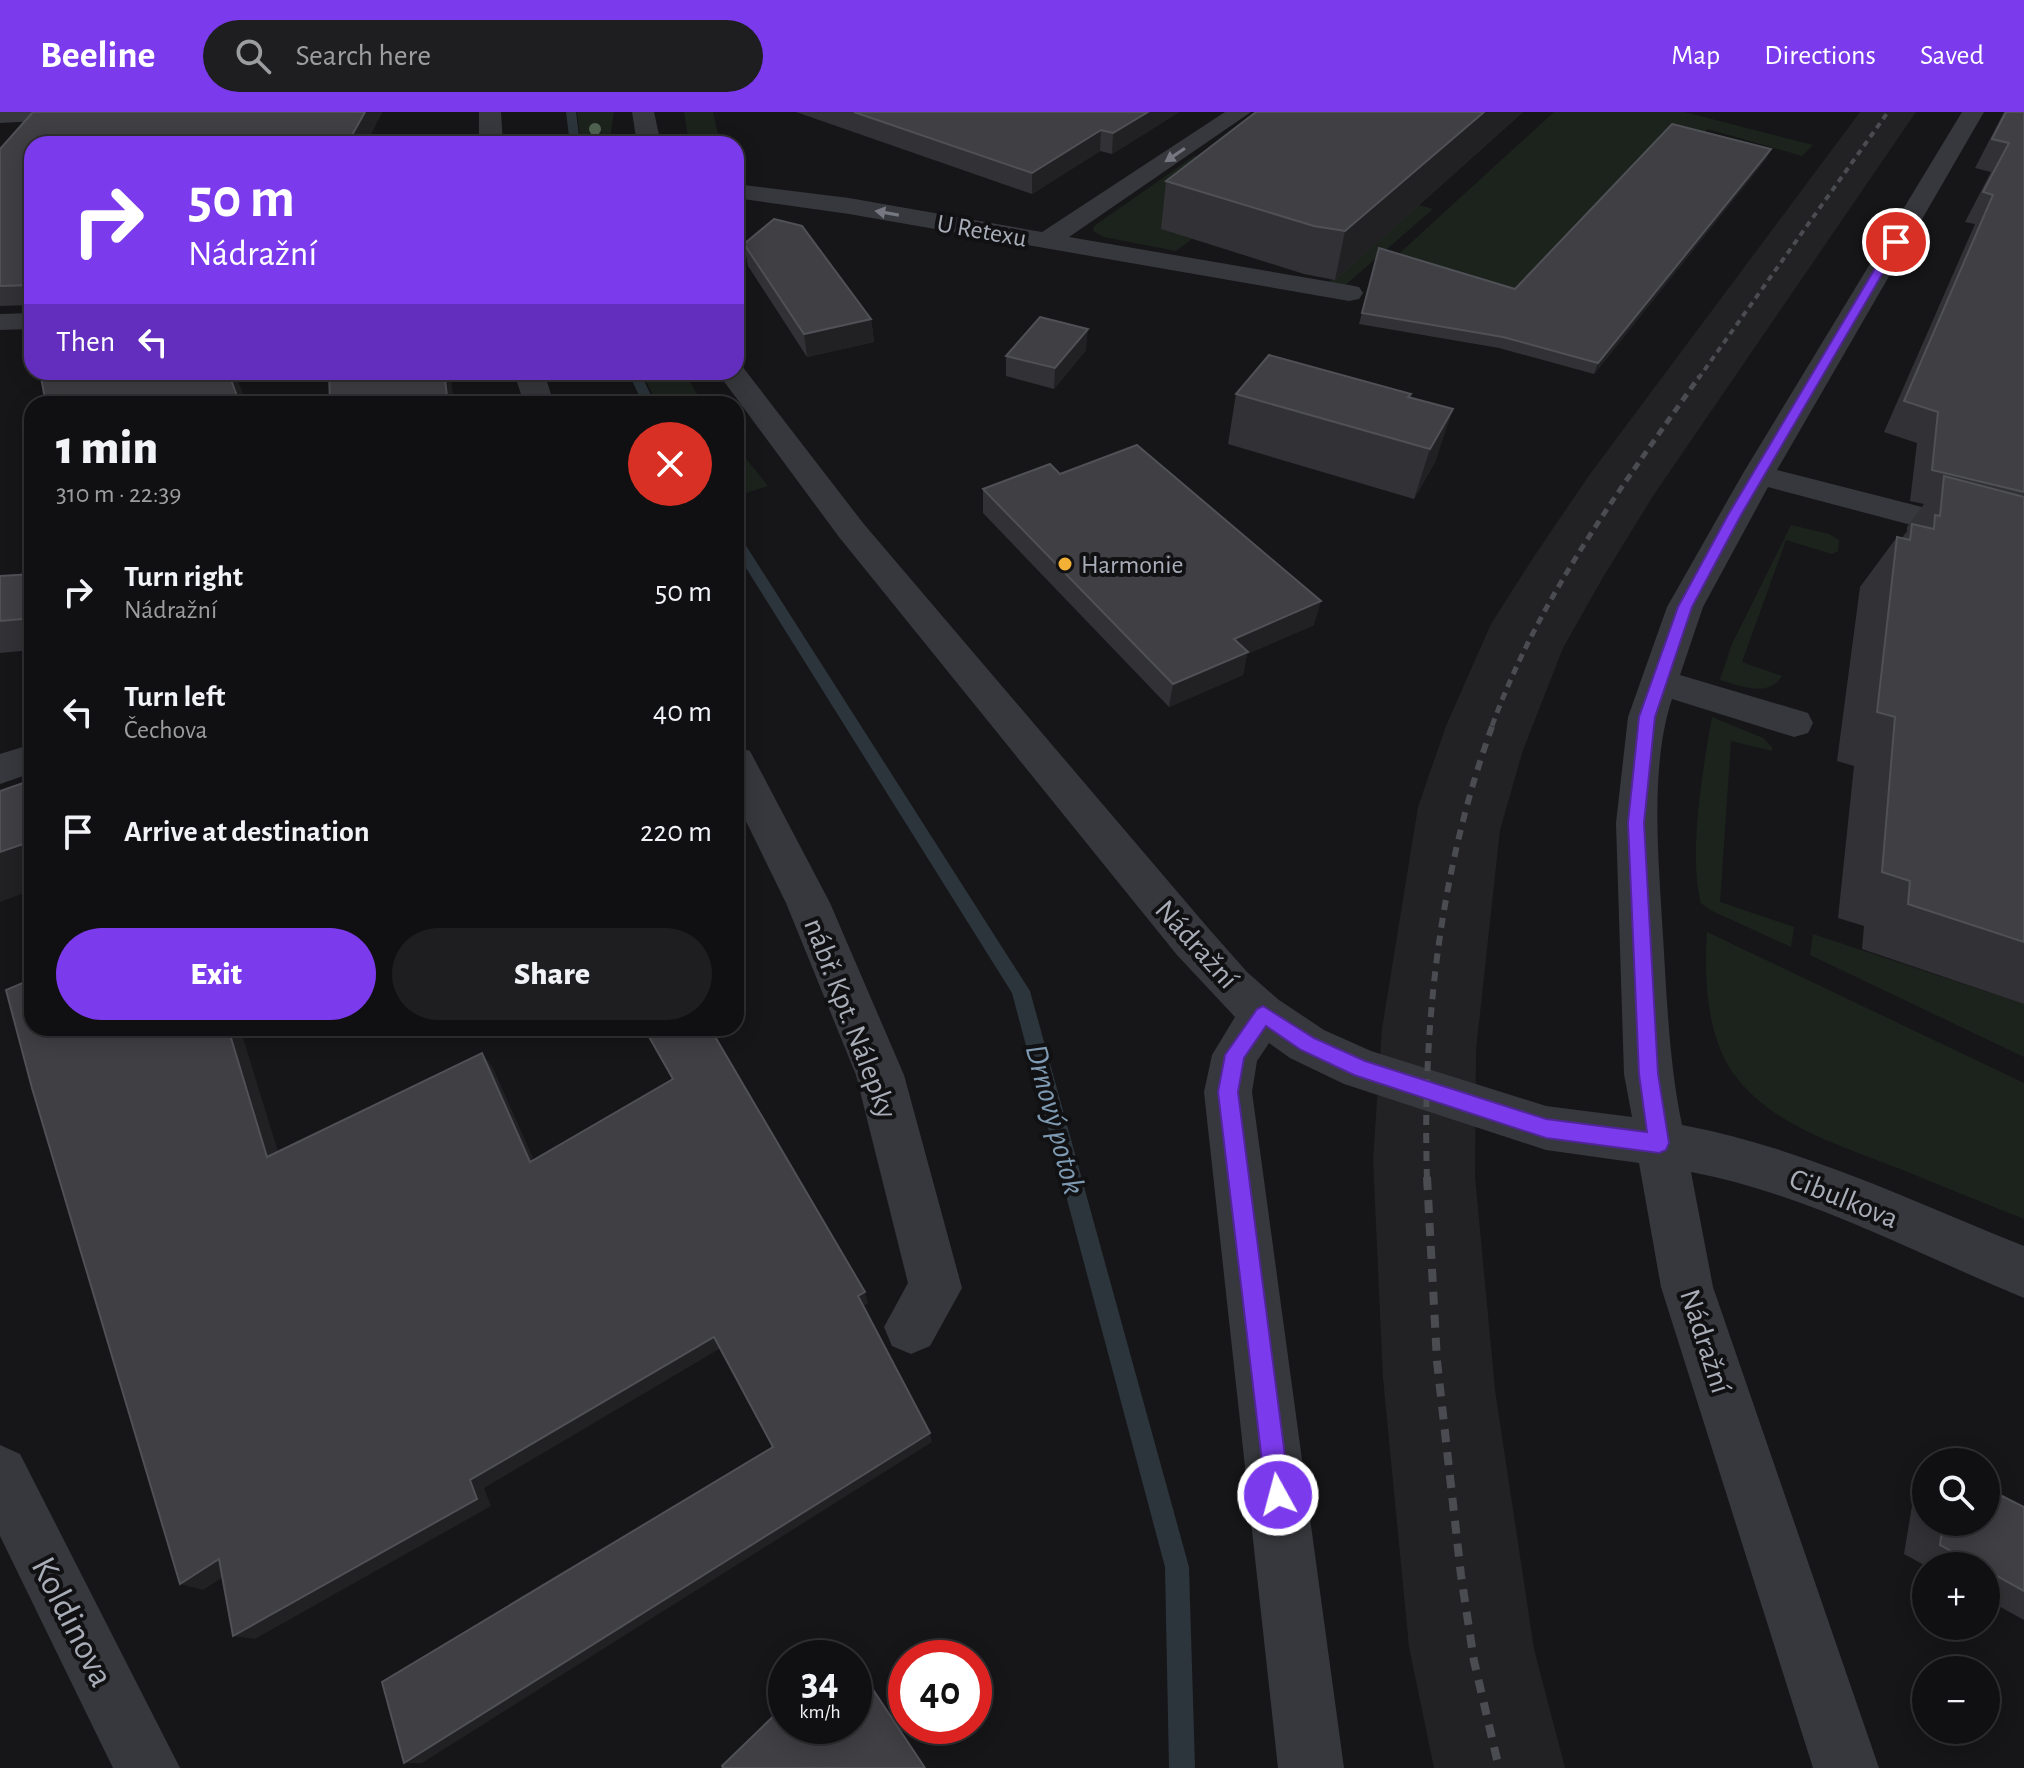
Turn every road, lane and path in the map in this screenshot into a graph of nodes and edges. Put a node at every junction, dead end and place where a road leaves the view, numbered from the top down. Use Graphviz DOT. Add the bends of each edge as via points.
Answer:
graph roads {
  1 [pos="80,112"];
  2 [pos="490,112"];
  3 [pos="1240,112"];
  4 [pos="1973,112"];
  5 [pos="42,114"];
  6 [pos="0,116"];
  7 [pos="25,134"];
  8 [pos="491,136"];
  9 [pos="744,192"];
  10 [pos="1046,241"];
  11 [pos="1349,293"];
  12 [pos="24,321"];
  13 [pos="0,322"];
  14 [pos="738,380"];
  15 [pos="1758,475"];
  16 [pos="2024,544"];
  17 [pos="1659,682"];
  18 [pos="1794,723"];
  19 [pos="24,761"];
  20 [pos="0,769"];
  21 [pos="744,777"];
  22 [pos="1263,1014"];
  23 [pos="1659,1143"];
  24 [pos="2024,1272"];
  25 [pos="911,1327"];
  26 [pos="0,1474"];
  27 [pos="147,1768"];
  28 [pos="1311,1768"];
  29 [pos="1846,1768"];
  1 -- 5 [label="street"];
  2 -- 8 [label="street"];
  3 -- 10 [label="street, U Retexu, one-way"];
  4 -- 15 [label="street"];
  5 -- 6 [label="street"];
  5 -- 7 [label="street"];
  10 -- 9 [label="street, U Retexu, one-way"];
  10 -- 11 [label="street"];
  12 -- 13 [label="street"];
  14 -- 22 [label="street, Nádražní" via="851,530 1193,942"];
  15 -- 16 [label="street"];
  15 -- 17 [label="street" via="1685,607"];
  17 -- 18 [label="street"];
  17 -- 23 [label="street" via="1647,717 1636,823 1648,1074"];
  19 -- 20 [label="street"];
  21 -- 25 [label="street, nábř. Kpt. Nálepky" via="808,903 880,1075 936,1288"];
  22 -- 23 [label="street, Nádražní" via="1307,1044 1361,1069 1546,1128"];
  22 -- 28 [label="street" via="1235,1055 1228,1092"];
  23 -- 24 [label="street, Cibulkova" via="1733,1157 1813,1184"];
  23 -- 29 [label="street, Nádražní" via="1687,1287"];
  26 -- 27 [label="street, Koldinova"];
}
